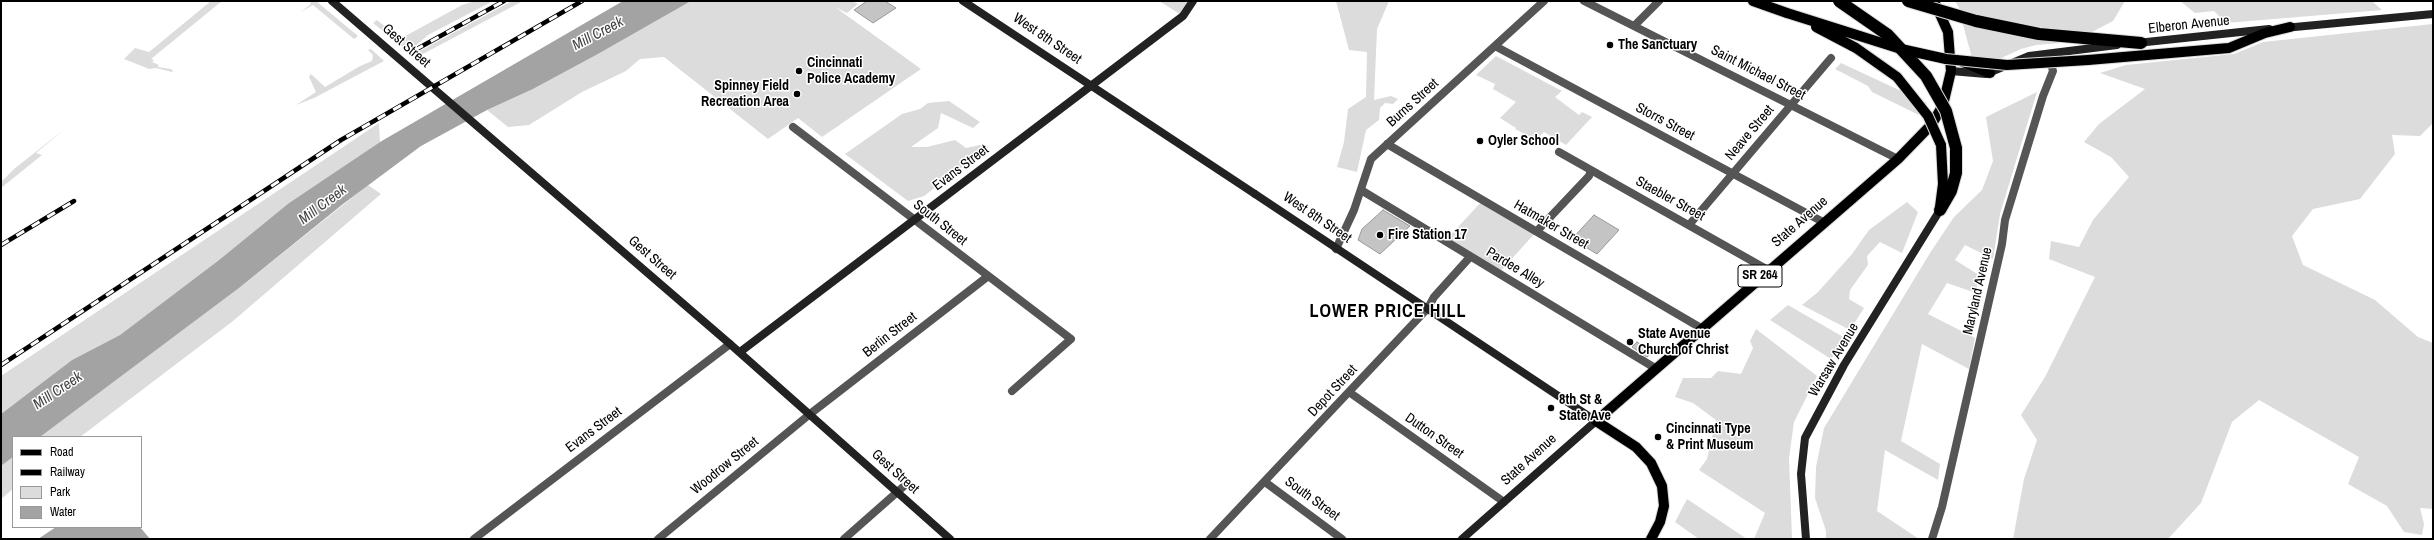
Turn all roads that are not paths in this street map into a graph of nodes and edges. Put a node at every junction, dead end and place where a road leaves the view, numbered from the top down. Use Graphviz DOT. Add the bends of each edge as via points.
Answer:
graph roads {
  1 [pos="332,1"];
  2 [pos="963,1"];
  3 [pos="1193,1"];
  4 [pos="1544,1"];
  5 [pos="1584,1"];
  6 [pos="1659,1"];
  7 [pos="1753,1"];
  8 [pos="1839,1"];
  9 [pos="1908,1"];
  10 [pos="1934,1"];
  11 [pos="1787,13"];
  12 [pos="2433,14"];
  13 [pos="1634,26"];
  14 [pos="2290,27"];
  15 [pos="2142,43"];
  16 [pos="1495,46"];
  17 [pos="2047,53"];
  18 [pos="1951,56"];
  19 [pos="1831,58"];
  20 [pos="1951,71"];
  21 [pos="1990,73"];
  22 [pos="1792,104"];
  23 [pos="793,127"];
  24 [pos="1387,144"];
  25 [pos="1559,152"];
  26 [pos="1898,159"];
  27 [pos="1591,170"];
  28 [pos="1734,173"];
  29 [pos="1362,190"];
  30 [pos="1940,210"];
  31 [pos="915,221"];
  32 [pos="1823,222"];
  33 [pos="1689,225"];
  34 [pos="1537,232"];
  35 [pos="1336,249"];
  36 [pos="1470,257"];
  37 [pos="1768,270"];
  38 [pos="987,277"];
  39 [pos="1428,308"];
  40 [pos="1701,328"];
  41 [pos="730,344"];
  42 [pos="740,352"];
  43 [pos="1655,368"];
  44 [pos="1012,391"];
  45 [pos="1349,392"];
  46 [pos="810,414"];
  47 [pos="1596,421"];
  48 [pos="1265,482"];
  49 [pos="900,490"];
  50 [pos="1504,502"];
  51 [pos="474,539"];
  52 [pos="658,539"];
  53 [pos="844,539"];
  54 [pos="950,539"];
  55 [pos="1210,539"];
  56 [pos="1342,539"];
  57 [pos="1462,539"];
  58 [pos="1651,539"];
  59 [pos="1806,539"];
  60 [pos="1932,539"];
  1 -- 41 [label="street, Gest Street"];
  2 -- 35 [label="street, West 8th Street, bridge"];
  3 -- 31 [label="street, Evans Street" via="1183,16"];
  4 -- 16 [label="street, Burns Street"];
  5 -- 13 [label="street, Saint Michael Street"];
  6 -- 13 [label="street"];
  7 -- 11 [label="main road"];
  8 -- 30 [label="highway, bridge" via="1888,35 1926,76 1946,111 1956,148 1956,173 1951,191"];
  9 -- 15 [label="highway, bridge" via="1976,21 2039,34"];
  10 -- 18 [label="main road, State Avenue / SR 264" via="1948,32"];
  11 -- 14 [label="main road, bridge" via="1901,49 1946,59 2007,65 2222,50 2265,33"];
  11 -- 30 [label="main road, bridge" via="1856,48 1897,77 1928,116 1941,145 1943,184"];
  12 -- 14 [label="street, Elberon Avenue"];
  13 -- 22 [label="street, Saint Michael Street"];
  14 -- 15 [label="street, Elberon Avenue"];
  15 -- 17 [label="street, Elberon Avenue"];
  16 -- 24 [label="street, Burns Street"];
  16 -- 28 [label="street, Storrs Street"];
  17 -- 21 [label="street, Elberon Avenue" via="2021,58"];
  17 -- 60 [label="street, Maryland Avenue" via="2053,71 2005,220 1942,507"];
  18 -- 20 [label="main road, State Avenue / SR 264"];
  18 -- 21 [label="main road"];
  19 -- 22 [label="street, Neave Street"];
  20 -- 21 [label="street, Elberon Avenue" via="1977,75"];
  20 -- 26 [label="main road, State Avenue / SR 264" via="1942,105 1932,124"];
  22 -- 26 [label="street, Saint Michael Street"];
  22 -- 28 [label="street, Neave Street"];
  23 -- 31 [label="street, South Street"];
  24 -- 29 [label="street, Burns Street" via="1371,159"];
  24 -- 34 [label="street, Hatmaker Street"];
  25 -- 27 [label="street, Staebler Street"];
  26 -- 32 [label="main road, State Avenue / SR 264"];
  27 -- 33 [label="street, Staebler Street"];
  27 -- 34 [label="street" via="1589,176"];
  28 -- 32 [label="street, Storrs Street"];
  28 -- 33 [label="street, Neave Street"];
  29 -- 35 [label="street, Burns Street"];
  29 -- 36 [label="street, Pardee Alley"];
  30 -- 59 [label="street, Warsaw Avenue" via="1844,365 1805,438 1801,474"];
  31 -- 38 [label="street, South Street"];
  31 -- 42 [label="street, Evans Street"];
  32 -- 37 [label="main road, State Avenue / SR 264"];
  33 -- 37 [label="street, Staebler Street"];
  34 -- 40 [label="street, Hatmaker Street"];
  35 -- 39 [label="street, West 8th Street"];
  36 -- 39 [label="street, Depot Street" via="1434,297"];
  36 -- 43 [label="street, Pardee Alley"];
  37 -- 40 [label="main road, State Avenue / SR 264"];
  38 -- 44 [label="street, South Street" via="1071,339"];
  38 -- 46 [label="street, Berlin Street"];
  39 -- 45 [label="street, Depot Street"];
  39 -- 47 [label="street, West 8th Street"];
  40 -- 43 [label="main road, State Avenue / SR 264"];
  41 -- 42 [label="street, Gest Street"];
  41 -- 51 [label="street, Evans Street"];
  42 -- 46 [label="street, Gest Street"];
  43 -- 47 [label="main road, State Avenue / SR 264"];
  45 -- 48 [label="street, Depot Street"];
  45 -- 50 [label="street, Dutton Street"];
  46 -- 49 [label="street, Gest Street"];
  46 -- 52 [label="street, Woodrow Street"];
  47 -- 50 [label="street, State Avenue"];
  47 -- 58 [label="main road, West 8th Street" via="1636,447 1651,463 1662,486 1664,506 1660,522"];
  48 -- 55 [label="street, Depot Street"];
  48 -- 56 [label="street, South Street"];
  49 -- 53 [label="street"];
  49 -- 54 [label="street, Gest Street"];
  50 -- 57 [label="street, State Avenue"];
}
